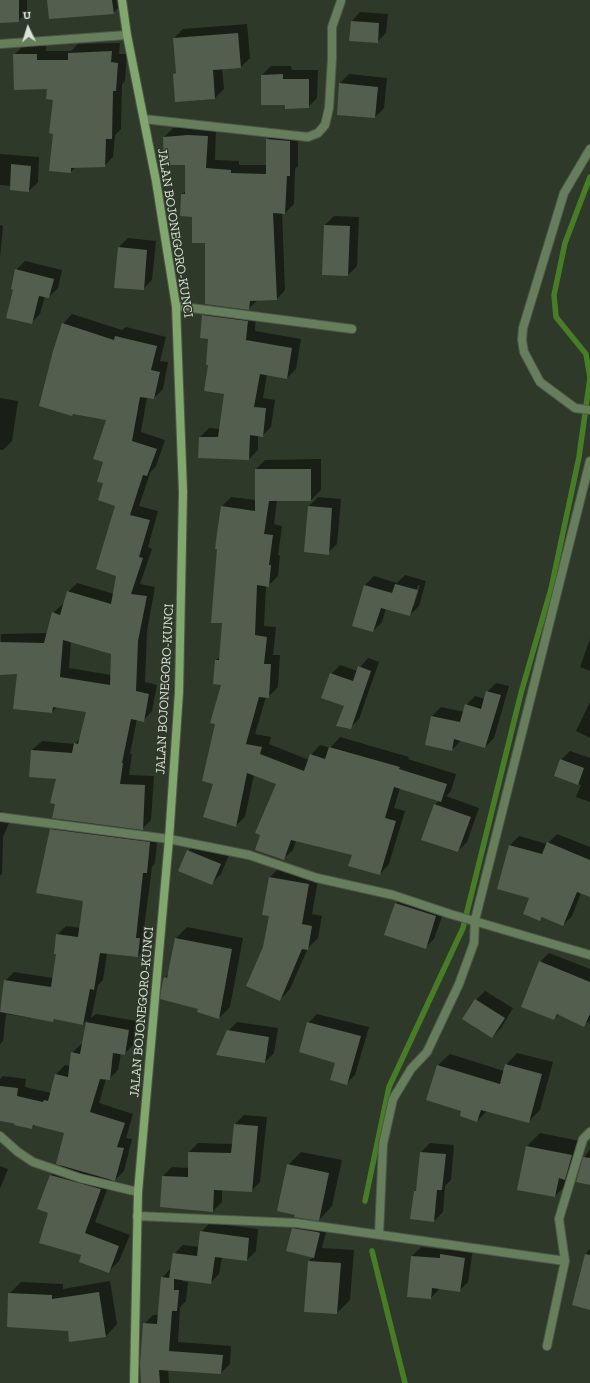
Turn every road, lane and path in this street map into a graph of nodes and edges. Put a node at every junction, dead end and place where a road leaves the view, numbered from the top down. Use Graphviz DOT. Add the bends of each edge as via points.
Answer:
graph roads {
  1 [pos="122,0"];
  2 [pos="341,1"];
  3 [pos="127,35"];
  4 [pos="0,44"];
  5 [pos="144,119"];
  6 [pos="590,149"];
  7 [pos="176,306"];
  8 [pos="352,329"];
  9 [pos="590,410"];
  10 [pos="590,461"];
  11 [pos="0,817"];
  12 [pos="169,838"];
  13 [pos="472,920"];
  14 [pos="590,955"];
  15 [pos="590,1132"];
  16 [pos="0,1136"];
  17 [pos="138,1192"];
  18 [pos="137,1216"];
  19 [pos="376,1234"];
  20 [pos="565,1261"];
  21 [pos="547,1346"];
  22 [pos="134,1383"];
  1 -- 3 [label="main road, JALAN BOJONEGORO-KUNCI"];
  2 -- 5 [label="street" via="332,27 329,108 325,125 318,133 308,137"];
  3 -- 4 [label="street"];
  3 -- 5 [label="main road, JALAN BOJONEGORO-KUNCI"];
  5 -- 7 [label="main road, JALAN BOJONEGORO-KUNCI"];
  6 -- 9 [label="street" via="564,193 522,334 524,352 540,382 575,408"];
  7 -- 8 [label="street"];
  7 -- 12 [label="main road, JALAN BOJONEGORO-KUNCI" via="183,500 179,692"];
  10 -- 13 [label="street"];
  11 -- 12 [label="street"];
  12 -- 13 [label="street" via="249,855 317,878 393,895"];
  12 -- 17 [label="main road, JALAN BOJONEGORO-KUNCI"];
  13 -- 14 [label="street"];
  13 -- 19 [label="street" via="474,943 459,984 427,1052 411,1069 393,1099 383,1144"];
  15 -- 20 [label="street" via="583,1139 559,1219"];
  16 -- 17 [label="street" via="34,1162 80,1178"];
  17 -- 18 [label="main road, JALAN BOJONEGORO-KUNCI"];
  18 -- 19 [label="street" via="296,1223"];
  18 -- 22 [label="main road, JALAN BOJONEGORO-KUNCI"];
  19 -- 20 [label="street"];
  20 -- 21 [label="street"];
}
